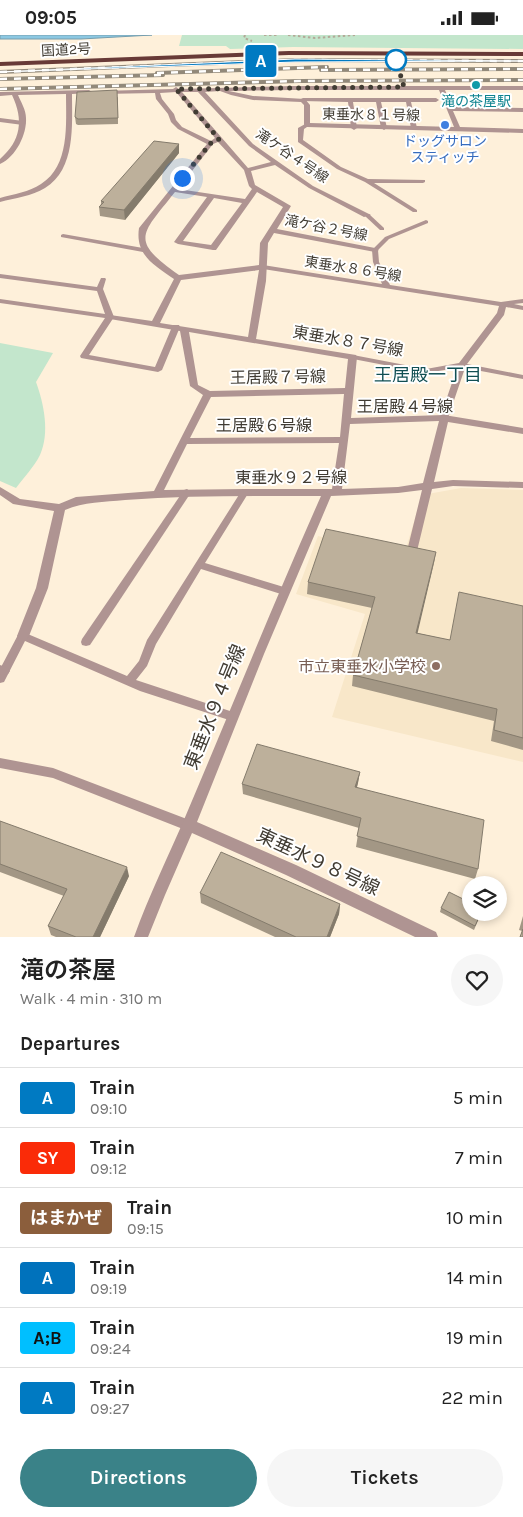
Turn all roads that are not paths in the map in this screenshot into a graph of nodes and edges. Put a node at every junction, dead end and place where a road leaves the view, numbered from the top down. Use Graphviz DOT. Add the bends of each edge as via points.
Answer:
graph roads {
  1 [pos="523,54"];
  2 [pos="0,64"];
  3 [pos="441,87"];
  4 [pos="523,88"];
  5 [pos="176,89"];
  6 [pos="198,89"];
  7 [pos="157,90"];
  8 [pos="219,90"];
  9 [pos="69,93"];
  10 [pos="0,94"];
  11 [pos="14,94"];
  12 [pos="303,100"];
  13 [pos="350,100"];
  14 [pos="378,100"];
  15 [pos="408,100"];
  16 [pos="436,100"];
  17 [pos="450,109"];
  18 [pos="523,110"];
  19 [pos="0,120"];
  20 [pos="23,123"];
  21 [pos="307,125"];
  22 [pos="354,128"];
  23 [pos="384,128"];
  24 [pos="414,129"];
  25 [pos="458,129"];
  26 [pos="523,131"];
  27 [pos="219,139"];
  28 [pos="211,143"];
  29 [pos="0,163"];
  30 [pos="276,163"];
  31 [pos="247,170"];
  32 [pos="367,181"];
  33 [pos="423,181"];
  34 [pos="256,188"];
  35 [pos="172,190"];
  36 [pos="212,196"];
  37 [pos="0,200"];
  38 [pos="246,201"];
  39 [pos="415,211"];
  40 [pos="367,215"];
  41 [pos="426,222"];
  42 [pos="272,229"];
  43 [pos="382,229"];
  44 [pos="63,236"];
  45 [pos="143,250"];
  46 [pos="375,250"];
  47 [pos="263,267"];
  48 [pos="0,276"];
  49 [pos="178,278"];
  50 [pos="103,279"];
  51 [pos="387,287"];
  52 [pos="100,289"];
  53 [pos="0,301"];
  54 [pos="523,301"];
  55 [pos="503,304"];
  56 [pos="523,308"];
  57 [pos="110,317"];
  58 [pos="154,324"];
  59 [pos="180,328"];
  60 [pos="252,339"];
  61 [pos="352,357"];
  62 [pos="462,365"];
  63 [pos="523,377"];
  64 [pos="349,391"];
  65 [pos="208,394"];
  66 [pos="444,418"];
  67 [pos="346,421"];
  68 [pos="523,431"];
  69 [pos="344,440"];
  70 [pos="184,441"];
  71 [pos="523,485"];
  72 [pos="427,486"];
  73 [pos="0,490"];
  74 [pos="187,492"];
  75 [pos="245,492"];
  76 [pos="331,493"];
  77 [pos="157,494"];
  78 [pos="60,509"];
  79 [pos="412,551"];
  80 [pos="199,565"];
  81 [pos="284,591"];
  82 [pos="23,636"];
  83 [pos="86,642"];
  84 [pos="1,673"];
  85 [pos="129,682"];
  86 [pos="232,716"];
  87 [pos="0,763"];
  88 [pos="188,825"];
  89 [pos="141,937"];
  90 [pos="431,937"];
  1 -- 2 [label="highway, 国道2号" via="289,53"];
  3 -- 4 [label="street"];
  3 -- 8 [label="street"];
  3 -- 17 [label="street"];
  5 -- 6 [label="street"];
  5 -- 7 [label="street"];
  5 -- 27 [label="street"];
  6 -- 8 [label="street"];
  6 -- 30 [label="street, 滝ケ谷４号線" via="234,129"];
  7 -- 9 [label="street"];
  7 -- 28 [label="street" via="159,99 177,125"];
  8 -- 12 [label="street, 東垂水８１号線" via="237,97"];
  9 -- 11 [label="street"];
  9 -- 37 [label="street" via="65,157 47,183 24,194"];
  10 -- 11 [label="street"];
  11 -- 20 [label="street"];
  12 -- 13 [label="lane"];
  12 -- 21 [label="street, 東垂水８１号線" via="307,105"];
  13 -- 14 [label="lane"];
  13 -- 22 [label="lane"];
  14 -- 15 [label="lane"];
  14 -- 23 [label="lane"];
  15 -- 16 [label="lane"];
  15 -- 24 [label="lane"];
  17 -- 18 [label="street"];
  17 -- 25 [label="street"];
  19 -- 20 [label="lane"];
  20 -- 29 [label="street" via="13,148"];
  21 -- 22 [label="street, 東垂水８１号線"];
  21 -- 32 [label="lane" via="301,128 300,141 339,168"];
  22 -- 23 [label="street, 東垂水８１号線"];
  23 -- 24 [label="street, 東垂水８１号線"];
  24 -- 25 [label="street, 東垂水８１号線"];
  25 -- 26 [label="street, 東垂水８１号線"];
  27 -- 28 [label="street"];
  27 -- 31 [label="street"];
  28 -- 35 [label="street"];
  30 -- 31 [label="street"];
  30 -- 40 [label="street, 滝ケ谷４号線" via="311,187"];
  31 -- 34 [label="street" via="252,186"];
  32 -- 33 [label="lane"];
  32 -- 39 [label="lane"];
  34 -- 38 [label="street"];
  34 -- 42 [label="street" via="287,206"];
  35 -- 36 [label="street"];
  35 -- 45 [label="street" via="143,228 140,239"];
  36 -- 38 [label="street"];
  36 -- 38 [label="street" via="178,242 213,248"];
  40 -- 43 [label="lane, 滝ケ谷４号線"];
  41 -- 46 [label="lane" via="387,238"];
  42 -- 46 [label="street, 滝ケ谷２号線"];
  42 -- 47 [label="street" via="264,243"];
  44 -- 45 [label="lane"];
  45 -- 49 [label="street"];
  46 -- 51 [label="lane" via="376,262"];
  47 -- 49 [label="street, 東垂水８６号線"];
  47 -- 51 [label="lane, 東垂水８６号線"];
  47 -- 60 [label="street"];
  48 -- 52 [label="lane"];
  49 -- 58 [label="street"];
  50 -- 52 [label="lane"];
  51 -- 55 [label="lane, 東垂水８６号線"];
  52 -- 57 [label="lane"];
  53 -- 57 [label="lane"];
  54 -- 55 [label="lane"];
  55 -- 56 [label="lane, 東垂水８６号線"];
  55 -- 62 [label="lane" via="502,313"];
  57 -- 58 [label="street, 東垂水８７号線"];
  57 -- 59 [label="lane" via="84,356 158,370"];
  58 -- 59 [label="street, 東垂水８７号線"];
  59 -- 60 [label="street, 東垂水８７号線"];
  59 -- 65 [label="street" via="194,385"];
  60 -- 61 [label="street, 東垂水８７号線"];
  61 -- 62 [label="lane, 東垂水８７号線" via="426,371"];
  61 -- 64 [label="street, 東垂水９４号線"];
  62 -- 63 [label="lane"];
  62 -- 66 [label="lane"];
  64 -- 65 [label="street, 王居殿７号線"];
  64 -- 67 [label="street, 東垂水９４号線"];
  65 -- 70 [label="street"];
  66 -- 67 [label="street, 王居殿４号線"];
  66 -- 68 [label="street, 王居殿４号線"];
  66 -- 72 [label="street"];
  67 -- 69 [label="street, 東垂水９４号線"];
  69 -- 70 [label="street, 王居殿６号線"];
  69 -- 76 [label="street, 東垂水９４号線"];
  70 -- 77 [label="street"];
  71 -- 72 [label="street, 東垂水９２号線" via="453,483"];
  72 -- 76 [label="street, 東垂水９２号線"];
  72 -- 79 [label="street"];
  73 -- 78 [label="street" via="17,501"];
  74 -- 75 [label="street, 東垂水９２号線"];
  74 -- 77 [label="street, 東垂水９２号線"];
  74 -- 83 [label="lane"];
  75 -- 76 [label="street, 東垂水９２号線"];
  75 -- 80 [label="lane"];
  76 -- 81 [label="street, 東垂水９４号線"];
  77 -- 78 [label="street, 東垂水９２号線" via="76,501"];
  78 -- 82 [label="street" via="42,589"];
  80 -- 81 [label="lane"];
  80 -- 85 [label="lane"];
  81 -- 86 [label="street, 東垂水９４号線"];
  82 -- 84 [label="lane"];
  82 -- 85 [label="lane"];
  85 -- 86 [label="lane"];
  86 -- 88 [label="street, 東垂水９４号線"];
  87 -- 88 [label="lane" via="53,773"];
  88 -- 89 [label="street, 東垂水９４号線" via="152,904"];
  88 -- 90 [label="street, 東垂水９８号線"];
}
